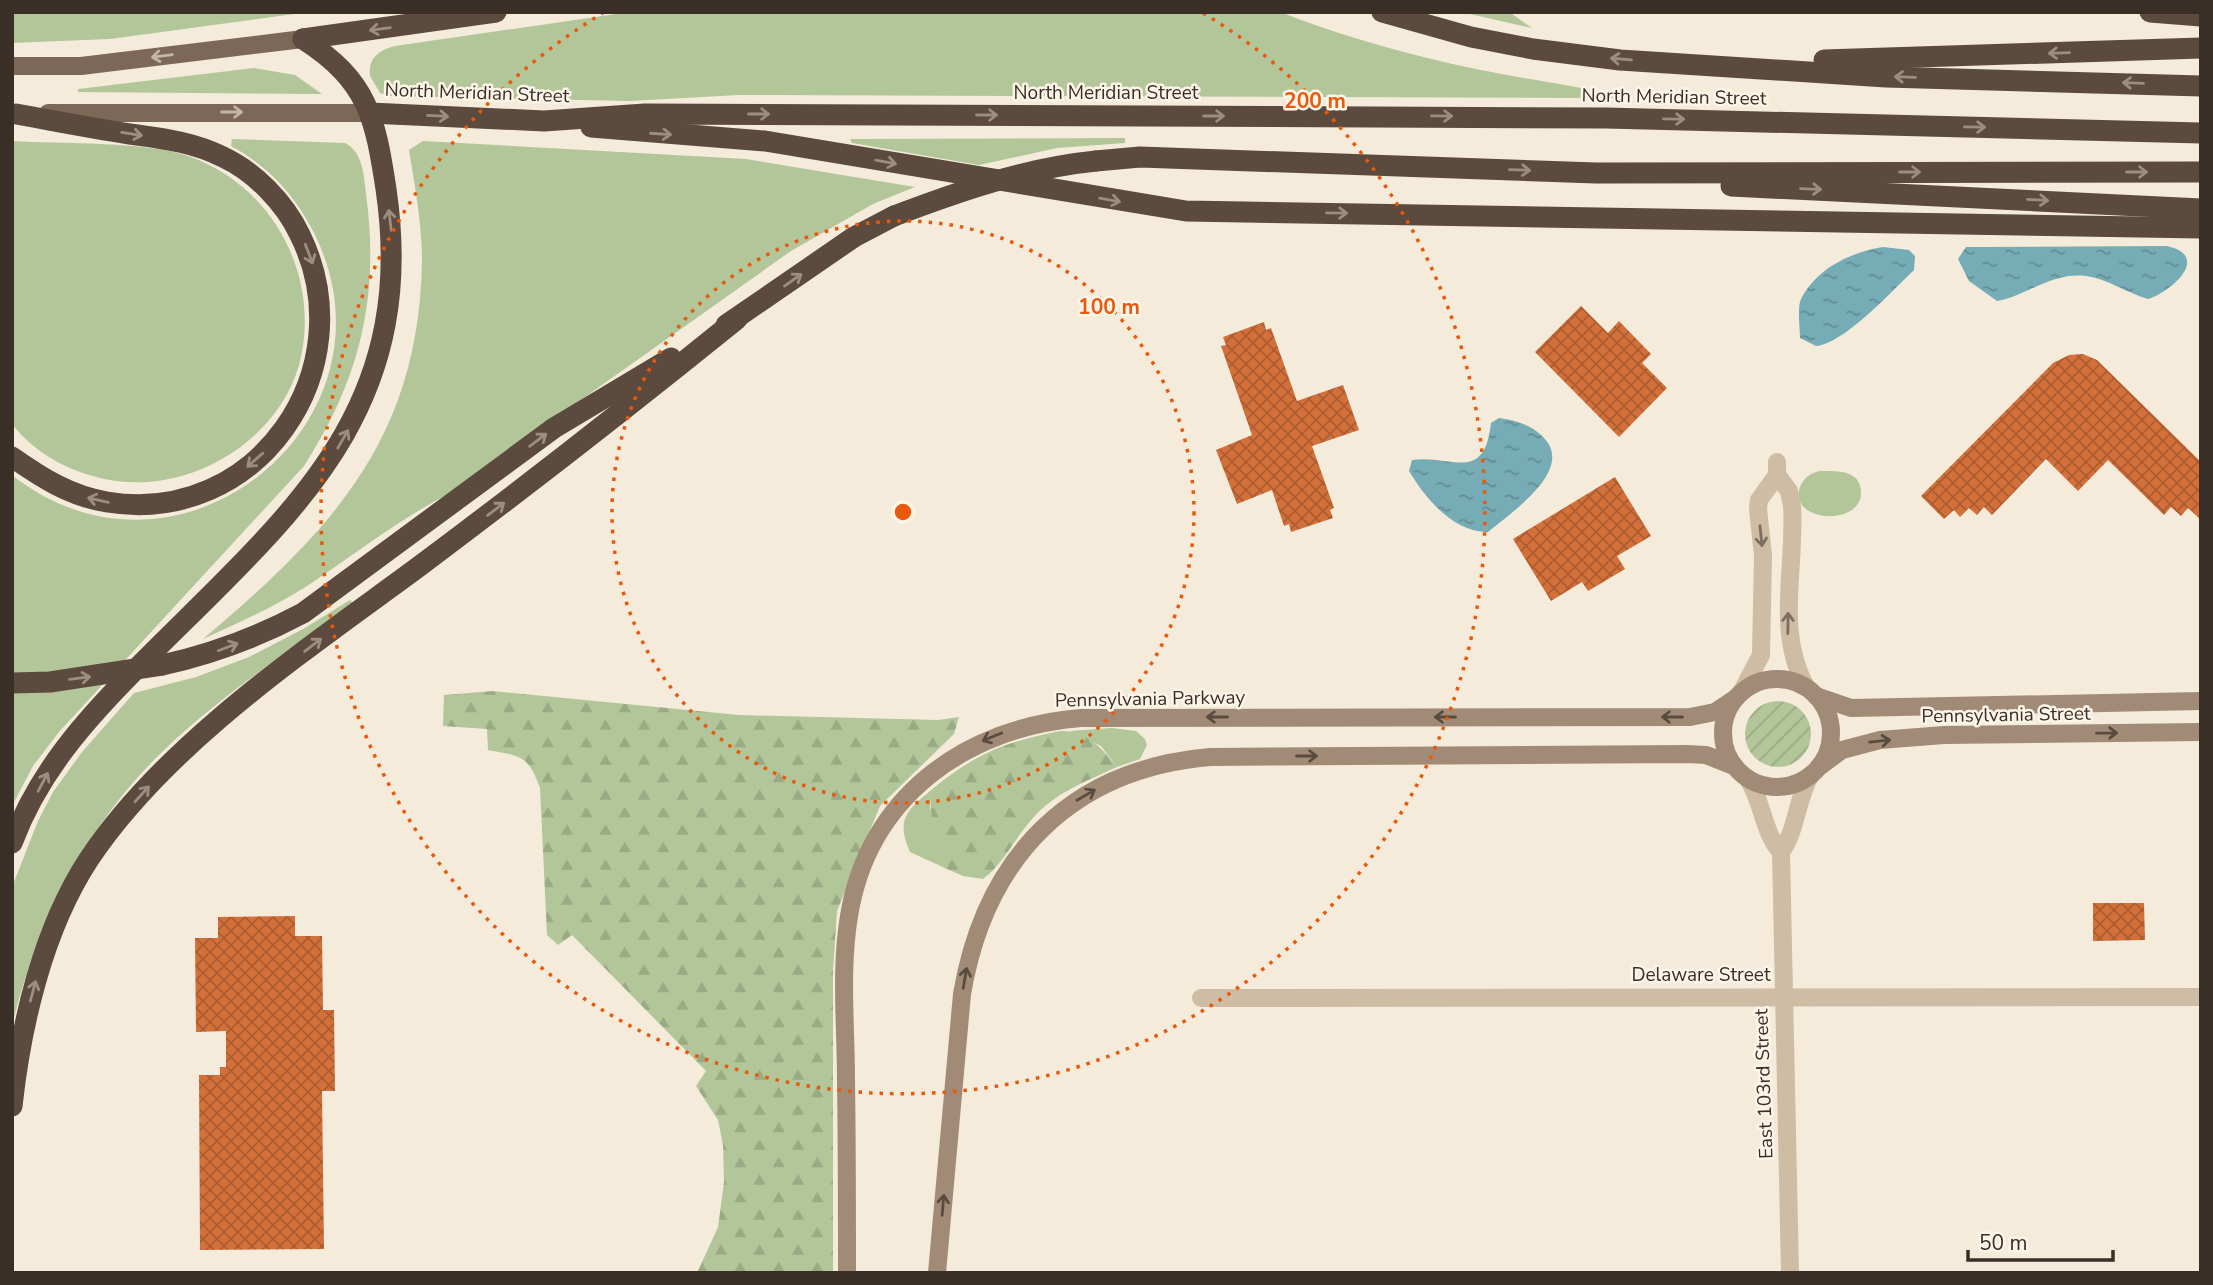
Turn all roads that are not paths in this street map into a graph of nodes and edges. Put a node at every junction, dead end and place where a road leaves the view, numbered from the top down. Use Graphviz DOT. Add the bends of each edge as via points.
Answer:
graph roads {
  1 [pos="496,12"];
  2 [pos="1382,12"];
  3 [pos="2150,12"];
  4 [pos="2201,16"];
  5 [pos="303,40"];
  6 [pos="2201,48"];
  7 [pos="1714,64"];
  8 [pos="12,66"];
  9 [pos="2201,86"];
  10 [pos="370,113"];
  11 [pos="14,114"];
  12 [pos="544,121"];
  13 [pos="2201,133"];
  14 [pos="2201,172"];
  15 [pos="1596,173"];
  16 [pos="2201,209"];
  17 [pos="2201,228"];
  18 [pos="737,319"];
  19 [pos="12,457"];
  20 [pos="12,683"];
  21 [pos="1811,692"];
  22 [pos="1738,696"];
  23 [pos="2201,701"];
  24 [pos="2201,732"];
  25 [pos="1734,766"];
  26 [pos="1814,772"];
  27 [pos="1748,779"];
  28 [pos="12,843"];
  29 [pos="1781,852"];
  30 [pos="1782,996"];
  31 [pos="2201,997"];
  32 [pos="1201,998"];
  33 [pos="12,1106"];
  34 [pos="847,1273"];
  35 [pos="937,1273"];
  36 [pos="1790,1273"];
  1 -- 5 [label="highway, one-way"];
  7 -- 2 [label="highway, North Meridian Street, one-way" via="1620,60 1533,49"];
  3 -- 4 [label="highway"];
  5 -- 8 [label="main road, one-way" via="81,66"];
  5 -- 10 [label="highway" via="349,75"];
  6 -- 7 [label="highway, one-way"];
  9 -- 7 [label="highway, North Meridian Street, one-way" via="1886,76"];
  11 -- 10 [label="main road, North Meridian Street, one-way"];
  10 -- 12 [label="highway, North Meridian Street, one-way"];
  28 -- 10 [label="highway, one-way" via="48,772 85,721 287,515 320,474 360,408 385,333 393,261 385,186"];
  11 -- 19 [label="highway, one-way" via="173,139 224,157 243,169 286,210 301,236 314,268 322,331 309,387 295,414 259,458 213,488 165,502 107,502 73,494"];
  12 -- 13 [label="highway, North Meridian Street, one-way" via="645,114 1401,116"];
  12 -- 17 [label="highway, one-way" via="765,141 1186,211"];
  15 -- 14 [label="highway, one-way"];
  15 -- 16 [label="highway, one-way" via="1741,187"];
  18 -- 15 [label="highway, one-way, bridge" via="854,237 894,216 1055,165 1140,157"];
  20 -- 18 [label="highway, one-way, bridge" via="82,678 208,654 303,612 554,428"];
  33 -- 18 [label="highway, one-way" via="22,1031 62,913 88,861 142,794 246,696 572,452"];
  21 -- 22 [label="main road" via="1784,679 1772,679"];
  21 -- 22 [label="street, one-way" via="1795,667 1788,641 1793,517 1789,491 1777,468 1759,500 1763,645 1757,667"];
  21 -- 23 [label="main road, Pennsylvania Street" via="1851,708"];
  21 -- 26 [label="main road" via="1828,715 1831,736"];
  22 -- 25 [label="main road" via="1726,716 1723,737"];
  22 -- 34 [label="main road, Pennsylvania Parkway, one-way" via="1714,712 1690,717 1059,720 999,734 947,760 906,798 868,852 849,913 845,957"];
  26 -- 24 [label="main road, Pennsylvania Street, one-way" via="1842,750 1880,740"];
  25 -- 27 [label="main road"];
  35 -- 25 [label="main road, one-way" via="969,956 996,888 1025,845 1086,794 1139,770 1210,757 1686,754 1706,755"];
  26 -- 27 [label="main road" via="1786,787"];
  26 -- 29 [label="street, East 103rd Street" via="1798,800 1792,838"];
  27 -- 29 [label="street, East 103rd Street" via="1761,800 1771,842"];
  29 -- 30 [label="street, East 103rd Street"];
  30 -- 31 [label="street, Delaware Street"];
  30 -- 32 [label="street, Delaware Street"];
  30 -- 36 [label="street, East 103rd Street"];
}
